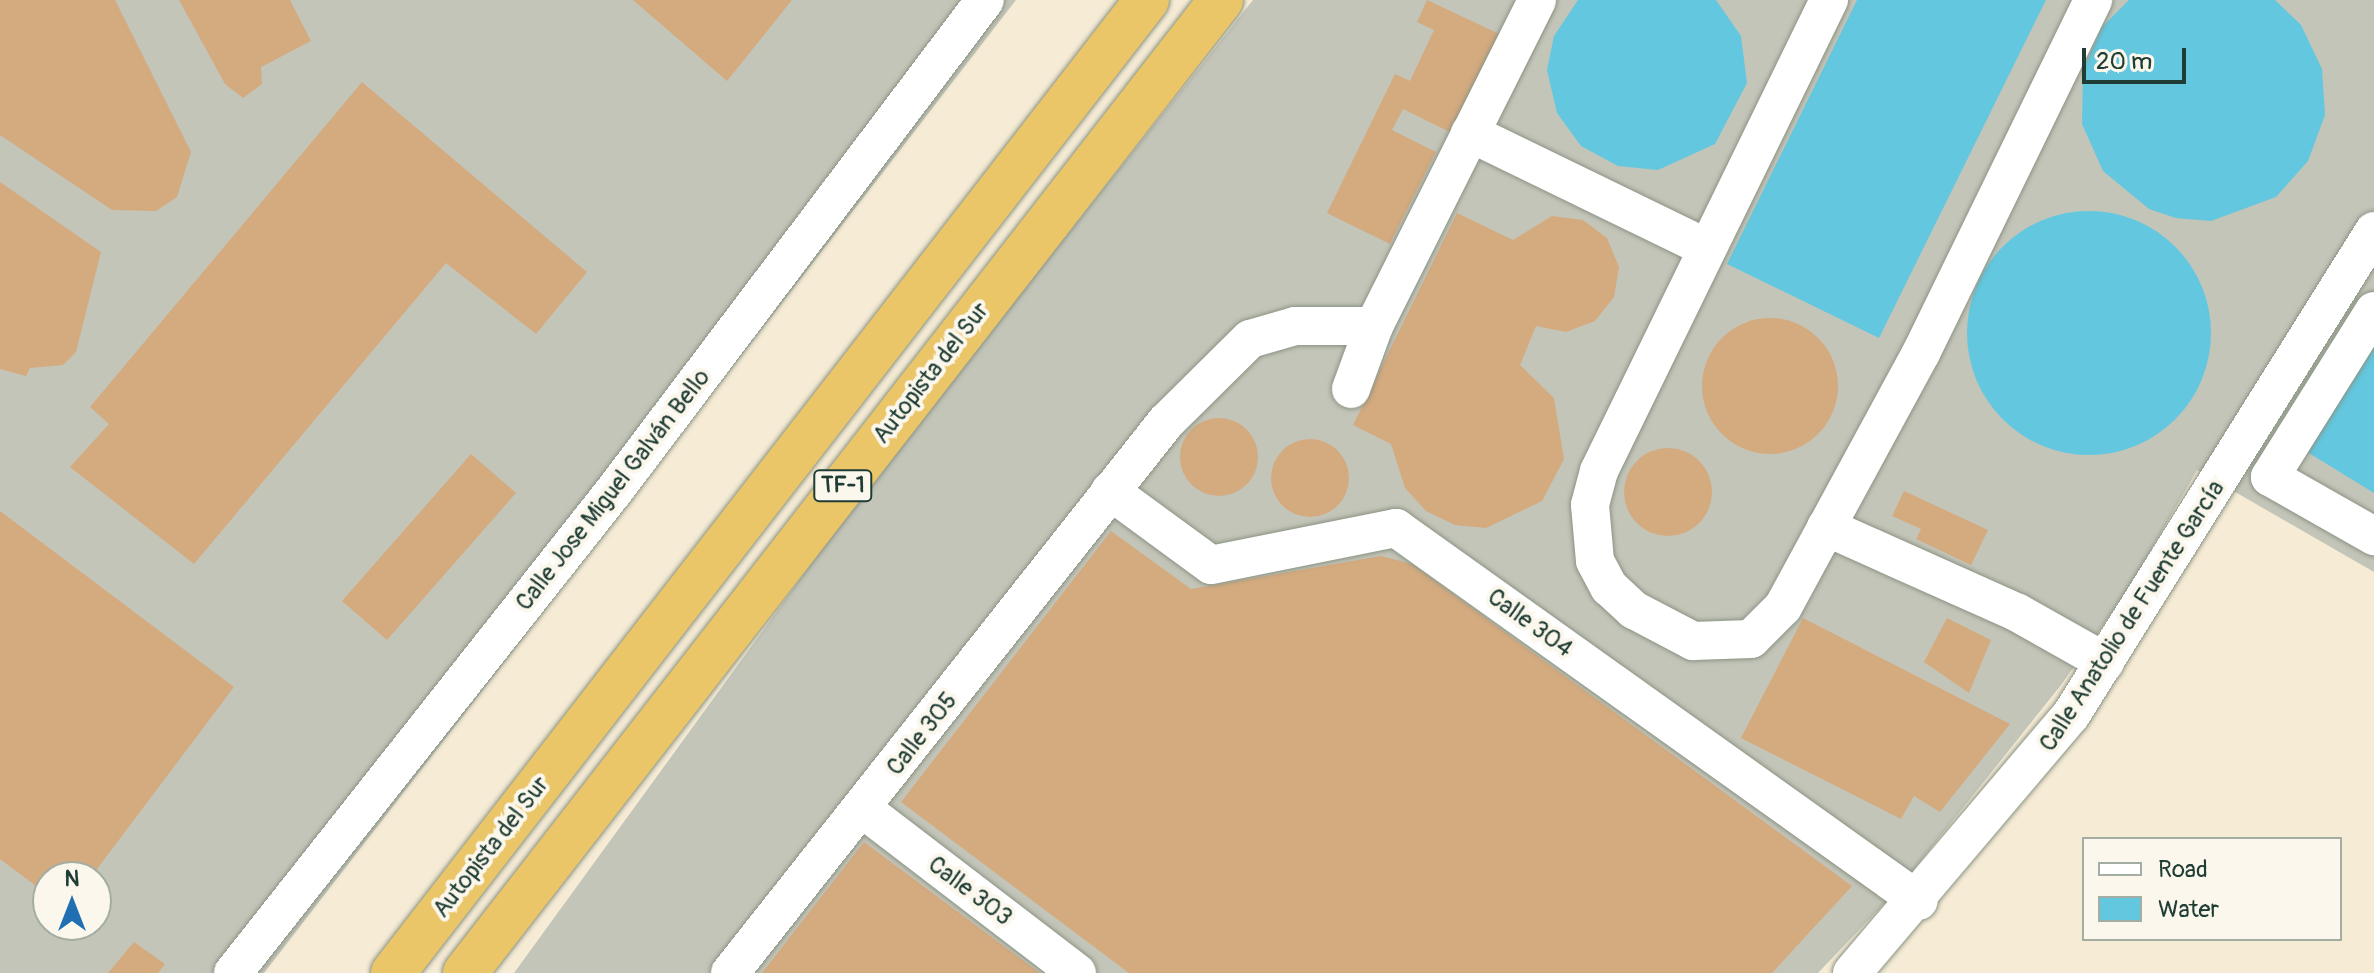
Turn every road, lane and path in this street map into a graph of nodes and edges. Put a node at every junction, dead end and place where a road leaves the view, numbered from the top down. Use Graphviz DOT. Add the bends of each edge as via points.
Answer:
graph roads {
  1 [pos="985,0"];
  2 [pos="1147,0"];
  3 [pos="1221,0"];
  4 [pos="1537,0"];
  5 [pos="1829,0"];
  6 [pos="2093,0"];
  7 [pos="1470,133"];
  8 [pos="2374,231"];
  9 [pos="1705,247"];
  10 [pos="2374,311"];
  11 [pos="1374,326"];
  12 [pos="1351,389"];
  13 [pos="1110,491"];
  14 [pos="1826,527"];
  15 [pos="2374,536"];
  16 [pos="2105,662"];
  17 [pos="864,810"];
  18 [pos="1919,901"];
  19 [pos="233,973"];
  20 [pos="393,973"];
  21 [pos="465,973"];
  22 [pos="730,973"];
  23 [pos="1077,973"];
  24 [pos="1852,973"];
  1 -- 19 [label="street, Calle Jose Miguel Galván Bello" via="614,491"];
  2 -- 20 [label="highway, Autopista del Sur / TF-1"];
  3 -- 21 [label="highway, Autopista del Sur / TF-1"];
  4 -- 7 [label="street"];
  5 -- 9 [label="street"];
  6 -- 14 [label="street" via="1921,353"];
  7 -- 9 [label="street"];
  7 -- 11 [label="street"];
  8 -- 16 [label="street, Calle Anatolio de Fuente García"];
  9 -- 14 [label="street" via="1599,471 1590,505 1595,561 1634,610 1693,641 1725,644 1770,625"];
  10 -- 15 [label="street" via="2270,477"];
  11 -- 12 [label="street"];
  11 -- 13 [label="street, Calle 305" via="1295,326 1250,339 1166,422"];
  13 -- 17 [label="street, Calle 305"];
  13 -- 18 [label="street, Calle 304" via="1211,565 1396,528"];
  14 -- 16 [label="street" via="2018,613"];
  16 -- 18 [label="street, Calle Anatolio de Fuente García" via="2043,755"];
  17 -- 22 [label="street, Calle 305"];
  17 -- 23 [label="street, Calle 303"];
  18 -- 24 [label="street, Calle Anatolio de Fuente García"];
}
